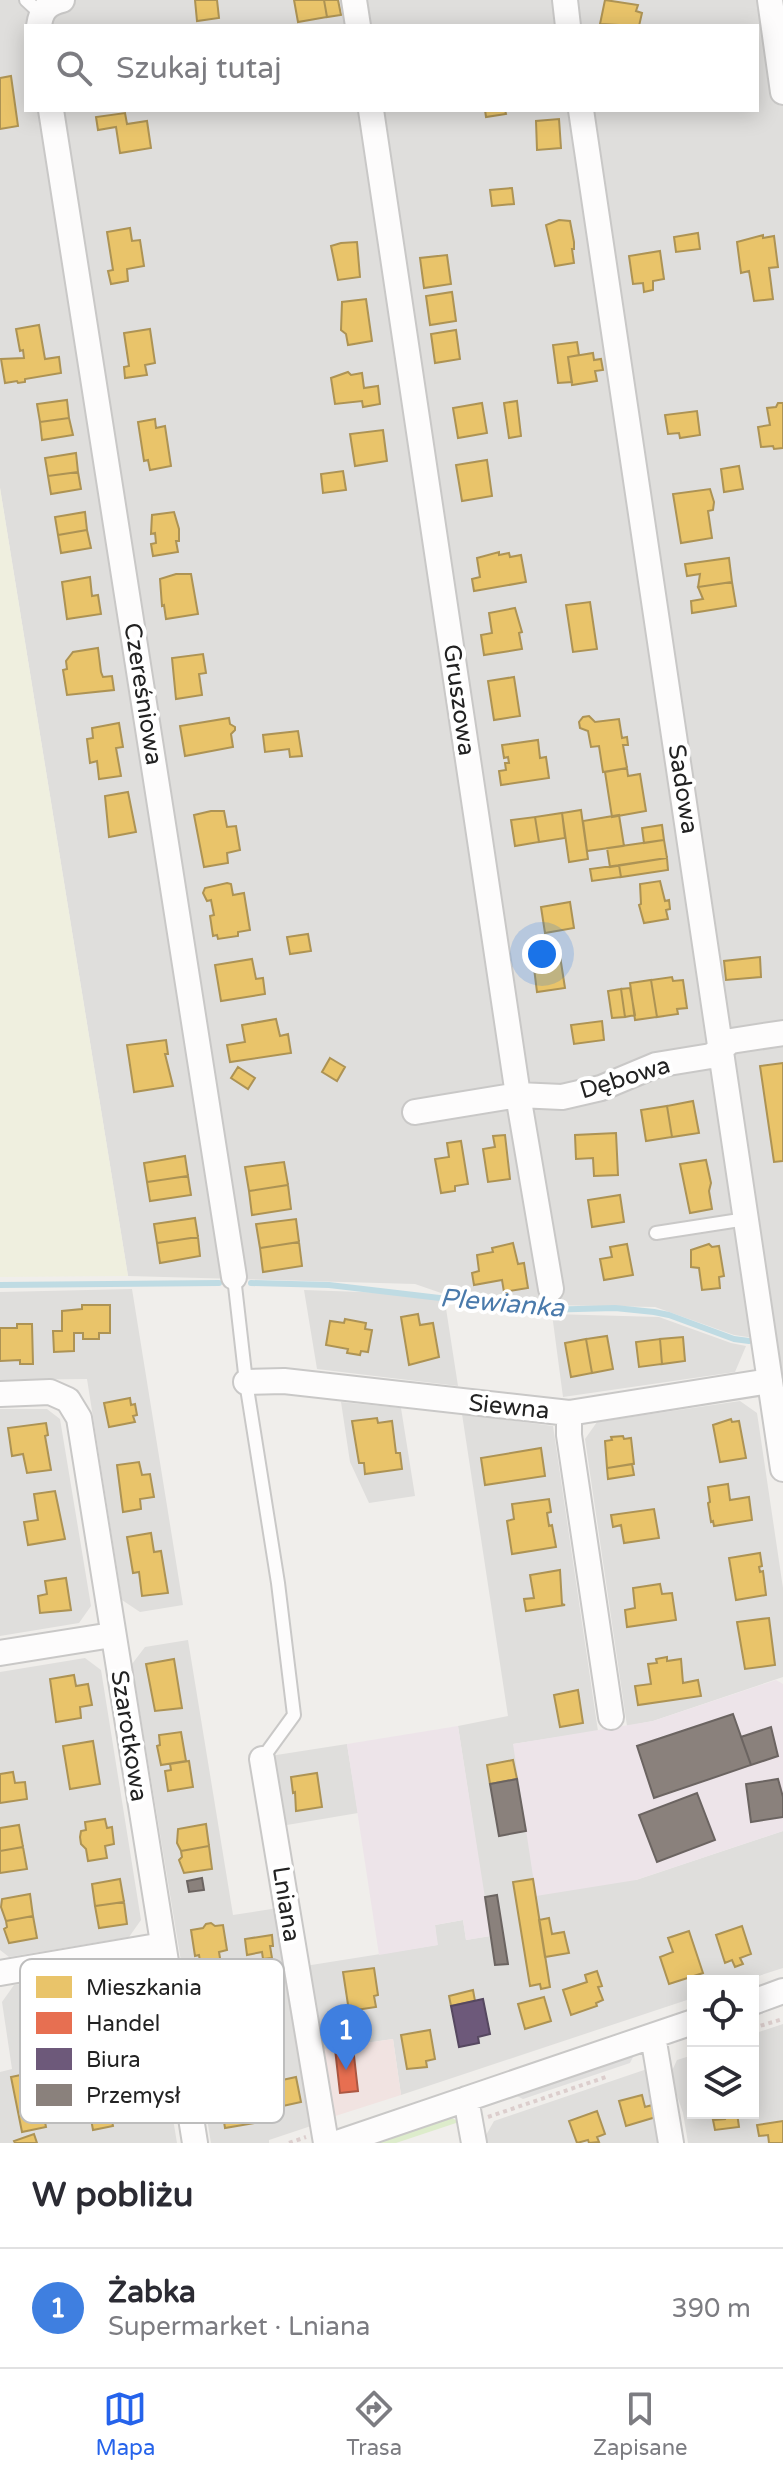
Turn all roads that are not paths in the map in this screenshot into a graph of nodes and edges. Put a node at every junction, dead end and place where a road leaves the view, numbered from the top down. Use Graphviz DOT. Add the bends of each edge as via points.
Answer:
graph roads {
  1 [pos="62,0"];
  2 [pos="354,0"];
  3 [pos="565,0"];
  4 [pos="770,0"];
  5 [pos="35,13"];
  6 [pos="358,24"];
  7 [pos="568,24"];
  8 [pos="783,92"];
  9 [pos="51,112"];
  10 [pos="371,112"];
  11 [pos="581,112"];
  12 [pos="783,1033"];
  13 [pos="722,1048"];
  14 [pos="518,1095"];
  15 [pos="415,1112"];
  16 [pos="746,1219"];
  17 [pos="656,1233"];
  18 [pos="234,1277"];
  19 [pos="551,1289"];
  20 [pos="770,1381"];
  21 [pos="246,1382"];
  22 [pos="0,1394"];
  23 [pos="569,1413"];
  24 [pos="783,1469"];
  25 [pos="112,1635"];
  26 [pos="0,1653"];
  27 [pos="611,1717"];
  28 [pos="262,1759"];
  29 [pos="163,1945"];
  30 [pos="82,1959"];
  31 [pos="165,1959"];
  32 [pos="20,1970"];
  33 [pos="0,1973"];
  34 [pos="783,1991"];
  35 [pos="759,2000"];
  36 [pos="687,2024"];
  37 [pos="653,2036"];
  38 [pos="466,2099"];
  39 [pos="192,2123"];
  40 [pos="476,2132"];
  41 [pos="195,2143"];
  42 [pos="326,2143"];
  43 [pos="337,2143"];
  44 [pos="671,2143"];
  1 -- 5 [label="street"];
  2 -- 6 [label="street"];
  3 -- 7 [label="street"];
  4 -- 8 [label="street"];
  9 -- 18 [label="street, Czereśniowa"];
  10 -- 14 [label="street, Gruszowa"];
  11 -- 13 [label="street, Sadowa"];
  12 -- 13 [label="street, Dębowa" via="731,1041"];
  13 -- 14 [label="street, Dębowa" via="711,1056 656,1065 601,1088 562,1097"];
  13 -- 16 [label="street, Sadowa"];
  14 -- 15 [label="street, Dębowa"];
  14 -- 19 [label="street, Gruszowa"];
  16 -- 17 [label="lane"];
  16 -- 20 [label="street, Sadowa"];
  18 -- 21 [label="lane"];
  20 -- 23 [label="street, Siewna"];
  20 -- 24 [label="street, Sadowa"];
  21 -- 23 [label="street, Siewna" via="284,1381"];
  21 -- 28 [label="lane" via="294,1715"];
  22 -- 25 [label="street, Szarotkowa" via="50,1392 68,1400 79,1418"];
  23 -- 27 [label="street"];
  25 -- 26 [label="street"];
  25 -- 29 [label="street, Szarotkowa"];
  28 -- 42 [label="street, Lniana"];
  29 -- 30 [label="street"];
  29 -- 31 [label="street, Szarotkowa"];
  32 -- 33 [label="street"];
  34 -- 35 [label="street"];
  36 -- 37 [label="street"];
  37 -- 38 [label="street"];
  37 -- 44 [label="street"];
  38 -- 40 [label="street"];
  38 -- 43 [label="street"];
  39 -- 41 [label="street, Szarotkowa"];
}
